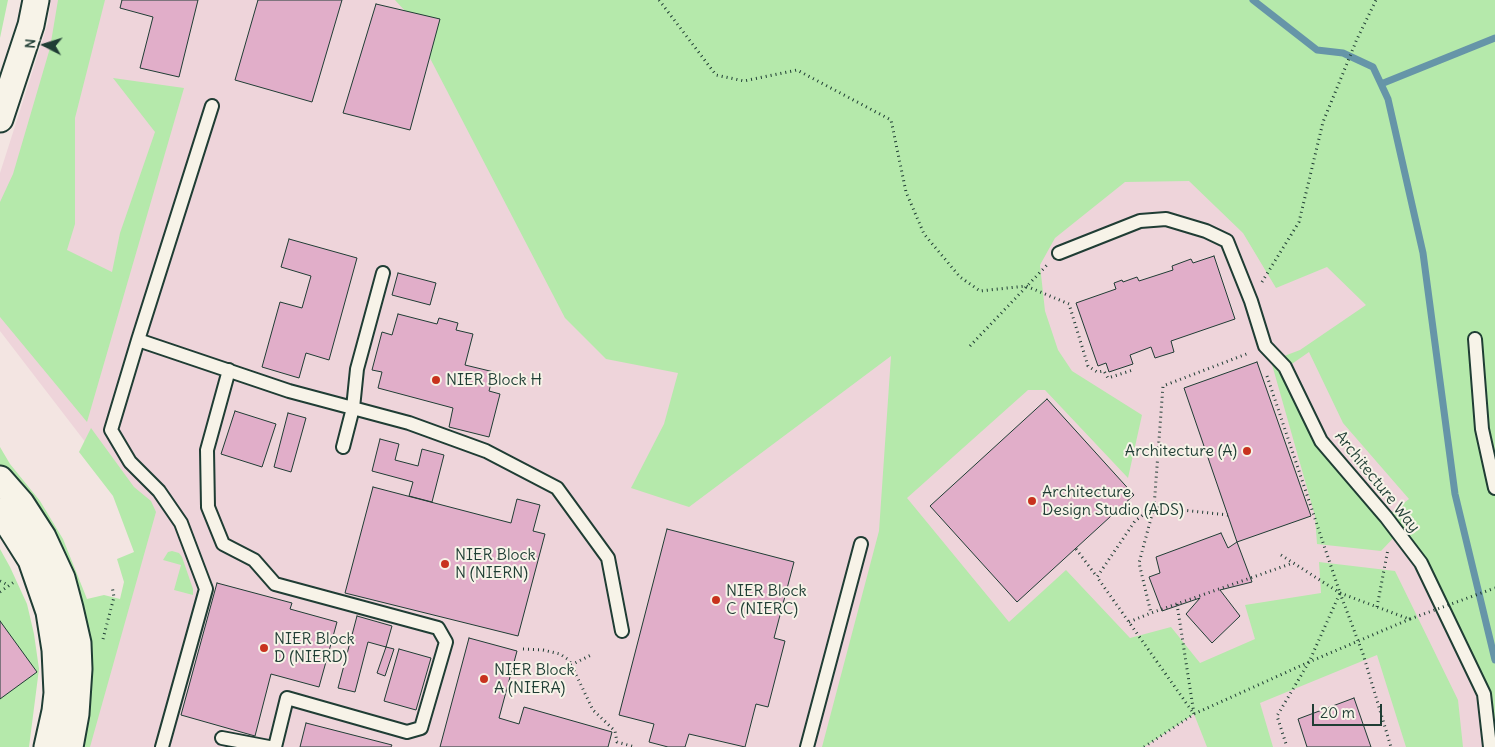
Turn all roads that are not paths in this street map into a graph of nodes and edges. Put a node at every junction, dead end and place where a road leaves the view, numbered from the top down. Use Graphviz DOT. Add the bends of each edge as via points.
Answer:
graph roads {
  1 [pos="36,0"];
  2 [pos="212,106"];
  3 [pos="0,119"];
  4 [pos="1059,253"];
  5 [pos="383,273"];
  6 [pos="1475,339"];
  7 [pos="138,340"];
  8 [pos="229,370"];
  9 [pos="353,408"];
  10 [pos="343,446"];
  11 [pos="0,479"];
  12 [pos="1495,488"];
  13 [pos="0,511"];
  14 [pos="861,544"];
  15 [pos="622,631"];
  16 [pos="66,713"];
  17 [pos="222,738"];
  18 [pos="47,747"];
  19 [pos="70,747"];
  20 [pos="162,747"];
  21 [pos="269,747"];
  22 [pos="275,747"];
  23 [pos="807,747"];
  24 [pos="1490,747"];
  1 -- 3 [label="street"];
  2 -- 7 [label="lane"];
  4 -- 24 [label="lane, Architecture Way" via="1140,221 1166,219 1206,231 1226,241 1268,349 1286,368 1321,441 1422,563 1484,694"];
  5 -- 9 [label="lane" via="358,369"];
  6 -- 12 [label="lane" via="1482,430"];
  7 -- 8 [label="lane"];
  7 -- 20 [label="lane" via="111,430 130,462 159,491 181,523 206,589"];
  8 -- 9 [label="lane"];
  8 -- 22 [label="lane" via="207,450 208,507 223,544 254,560 275,584 438,628 446,642 421,728 407,732 287,698"];
  9 -- 10 [label="lane"];
  9 -- 15 [label="lane" via="409,423 486,451 557,488 608,558"];
  11 -- 16 [label="street" via="21,503 43,537 62,578 78,643 79,675"];
  13 -- 16 [label="street" via="30,560 49,612 57,693"];
  14 -- 23 [label="lane"];
  16 -- 18 [label="street"];
  16 -- 19 [label="street"];
  17 -- 21 [label="lane"];
}
